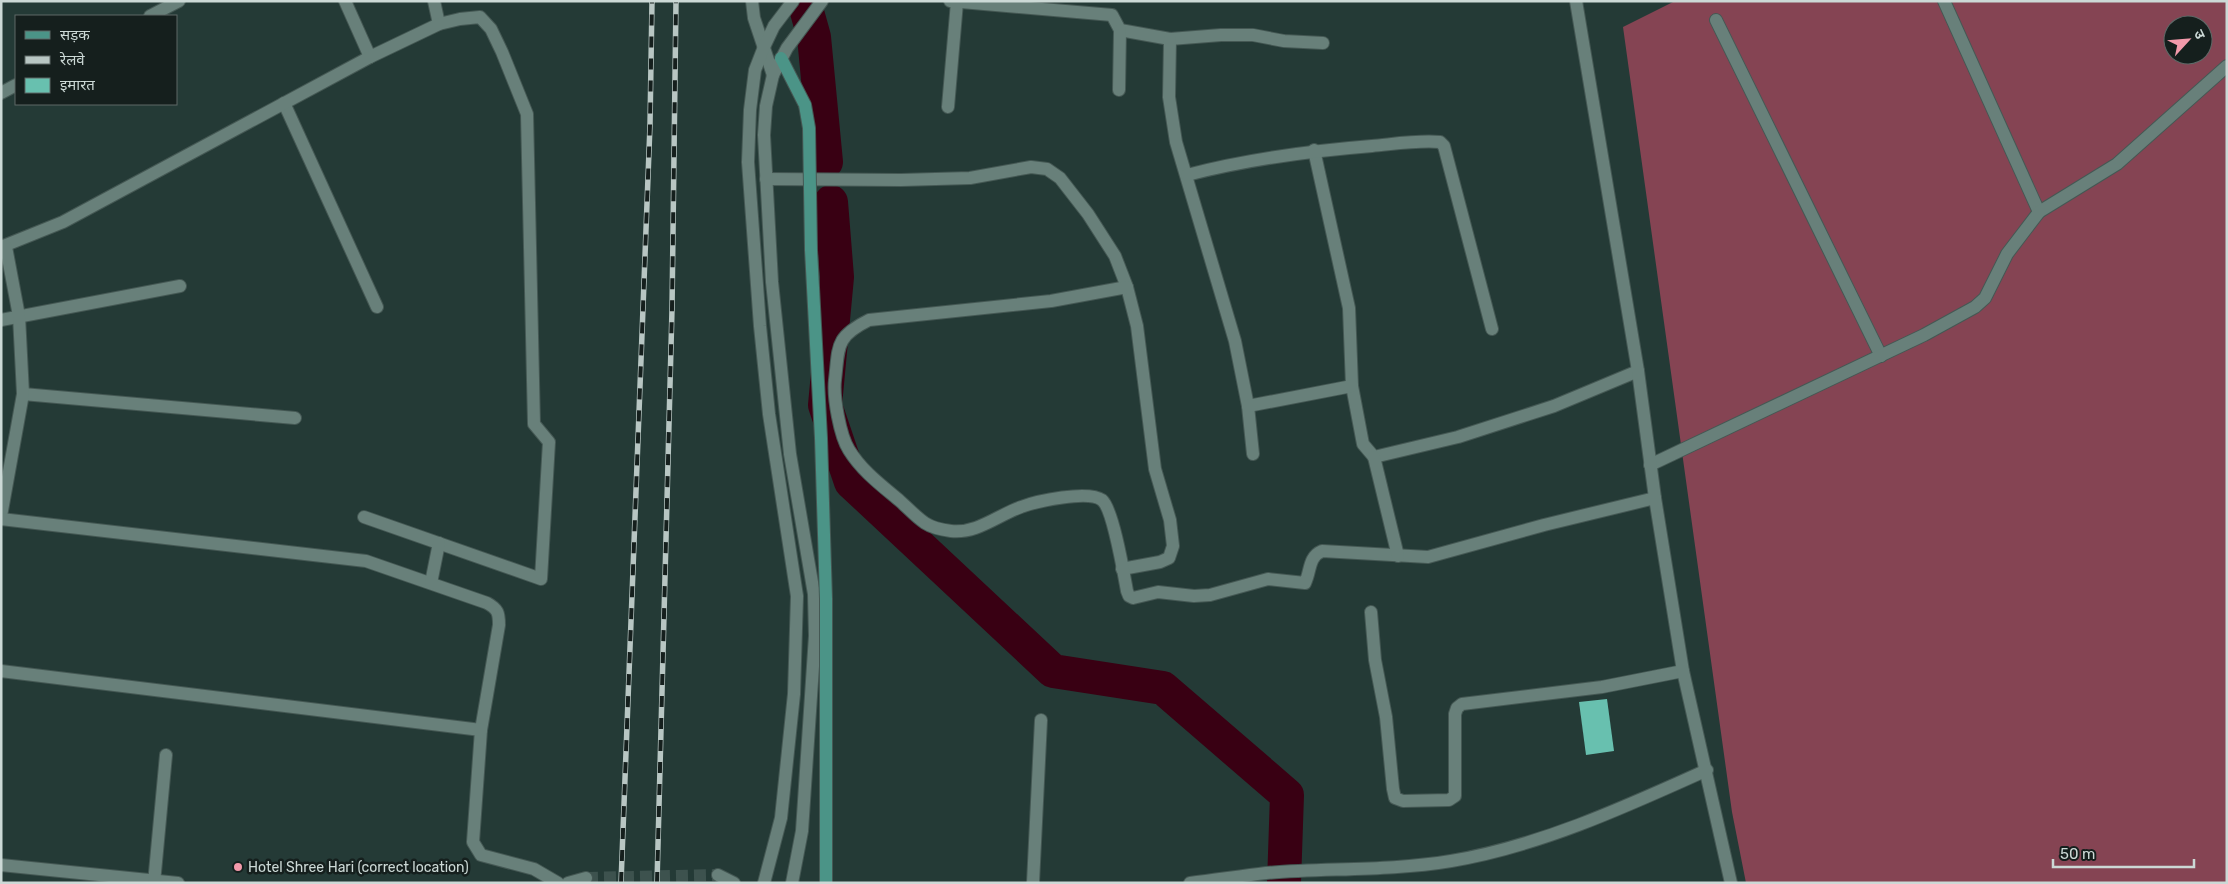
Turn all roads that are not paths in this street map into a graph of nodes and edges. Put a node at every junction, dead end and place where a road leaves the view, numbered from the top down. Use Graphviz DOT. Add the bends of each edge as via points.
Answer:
graph roads {
  1 [pos="179,1"];
  2 [pos="345,1"];
  3 [pos="434,1"];
  4 [pos="752,1"];
  5 [pos="794,1"];
  6 [pos="822,1"];
  7 [pos="950,1"];
  8 [pos="1576,1"];
  9 [pos="1944,1"];
  10 [pos="957,2"];
  11 [pos="152,15"];
  12 [pos="1716,20"];
  13 [pos="439,24"];
  14 [pos="1120,30"];
  15 [pos="1170,39"];
  16 [pos="1323,43"];
  17 [pos="764,47"];
  18 [pos="784,53"];
  19 [pos="370,57"];
  20 [pos="2227,66"];
  21 [pos="773,75"];
  22 [pos="15,86"];
  23 [pos="1118,90"];
  24 [pos="1,93"];
  25 [pos="284,103"];
  26 [pos="948,107"];
  27 [pos="1314,150"];
  28 [pos="1187,175"];
  29 [pos="766,179"];
  30 [pos="2039,212"];
  31 [pos="4,247"];
  32 [pos="180,286"];
  33 [pos="1127,287"];
  34 [pos="377,307"];
  35 [pos="19,316"];
  36 [pos="1,320"];
  37 [pos="1492,329"];
  38 [pos="1881,356"];
  39 [pos="1638,371"];
  40 [pos="1352,386"];
  41 [pos="23,394"];
  42 [pos="1248,406"];
  43 [pos="295,418"];
  44 [pos="1253,454"];
  45 [pos="1374,457"];
  46 [pos="1650,465"];
  47 [pos="1655,498"];
  48 [pos="364,517"];
  49 [pos="1,518"];
  50 [pos="439,543"];
  51 [pos="1398,556"];
  52 [pos="1122,569"];
  53 [pos="431,583"];
  54 [pos="1371,612"];
  55 [pos="1,671"];
  56 [pos="1683,671"];
  57 [pos="1041,720"];
  58 [pos="481,730"];
  59 [pos="166,755"];
  60 [pos="1707,770"];
  61 [pos="1,866"];
  62 [pos="718,875"];
  63 [pos="586,878"];
  64 [pos="154,882"];
  65 [pos="178,883"];
  66 [pos="558,883"];
  67 [pos="568,883"];
  68 [pos="734,883"];
  69 [pos="764,883"];
  70 [pos="792,883"];
  71 [pos="826,883"];
  72 [pos="1033,883"];
  73 [pos="1190,883"];
  74 [pos="1731,883"];
  1 -- 11 [label="street"];
  2 -- 19 [label="street"];
  3 -- 13 [label="street"];
  4 -- 17 [label="street"];
  5 -- 17 [label="street" via="774,26"];
  6 -- 18 [label="street"];
  7 -- 10 [label="street"];
  8 -- 39 [label="street"];
  9 -- 30 [label="street"];
  10 -- 14 [label="street" via="1112,15"];
  10 -- 26 [label="street"];
  12 -- 38 [label="street"];
  13 -- 19 [label="street"];
  13 -- 50 [label="street" via="480,17 491,29 527,114 534,424 549,442 541,579"];
  14 -- 15 [label="street"];
  14 -- 23 [label="street"];
  15 -- 16 [label="street" via="1221,35"];
  15 -- 28 [label="street" via="1169,97 1176,142"];
  17 -- 21 [label="street"];
  17 -- 69 [label="street" via="755,70 748,162 769,414 797,596 794,694 781,818"];
  18 -- 21 [label="street"];
  18 -- 71 [label="main road, bridge" via="805,105 809,128 825,570"];
  19 -- 25 [label="street"];
  20 -- 30 [label="street" via="2117,164"];
  21 -- 29 [label="street" via="764,135"];
  22 -- 24 [label="street"];
  25 -- 31 [label="street" via="63,222"];
  25 -- 34 [label="street"];
  27 -- 28 [label="street" via="1254,159"];
  27 -- 37 [label="street" via="1434,142 1444,146"];
  27 -- 40 [label="street" via="1349,308"];
  28 -- 42 [label="street" via="1235,341"];
  29 -- 33 [label="street" via="970,178 1031,167 1047,169 1060,178 1088,214 1115,256"];
  29 -- 70 [label="street" via="772,282 790,454 814,594 814,655 802,831"];
  30 -- 38 [label="street" via="2013,246 1985,298 1976,307"];
  31 -- 35 [label="street"];
  32 -- 35 [label="street"];
  33 -- 52 [label="street" via="1137,326 1155,469 1174,546 1169,558 1160,562"];
  33 -- 52 [label="street" via="1051,301 869,320 854,328 839,343 834,387 848,448 862,468 927,524 952,531 979,527 1022,506 1092,496 1106,504"];
  35 -- 36 [label="street"];
  35 -- 41 [label="street"];
  38 -- 46 [label="street"];
  39 -- 45 [label="street" via="1554,406 1458,437"];
  39 -- 46 [label="street"];
  40 -- 42 [label="street"];
  40 -- 45 [label="street" via="1363,444"];
  41 -- 43 [label="street"];
  41 -- 49 [label="street"];
  42 -- 44 [label="street"];
  45 -- 51 [label="street"];
  46 -- 47 [label="street"];
  47 -- 51 [label="street" via="1428,557"];
  47 -- 56 [label="street"];
  48 -- 50 [label="street"];
  49 -- 53 [label="street" via="366,561"];
  50 -- 53 [label="street"];
  51 -- 52 [label="street" via="1322,551 1312,558 1305,583 1268,579 1194,596 1158,592 1133,598 1127,591"];
  53 -- 58 [label="street" via="487,603 499,614 498,640"];
  54 -- 56 [label="street" via="1393,789 1395,798 1403,802 1449,800 1455,796 1455,714 1462,704 1602,687"];
  55 -- 58 [label="street"];
  56 -- 60 [label="street"];
  57 -- 72 [label="street"];
  58 -- 66 [label="street" via="473,842 476,850 488,858 534,869"];
  59 -- 64 [label="street"];
  60 -- 73 [label="street" via="1622,809 1520,844 1452,861 1403,867 1266,873"];
  60 -- 74 [label="street"];
  61 -- 64 [label="street"];
  62 -- 68 [label="street"];
  63 -- 67 [label="street"];
  64 -- 65 [label="street"];
}
